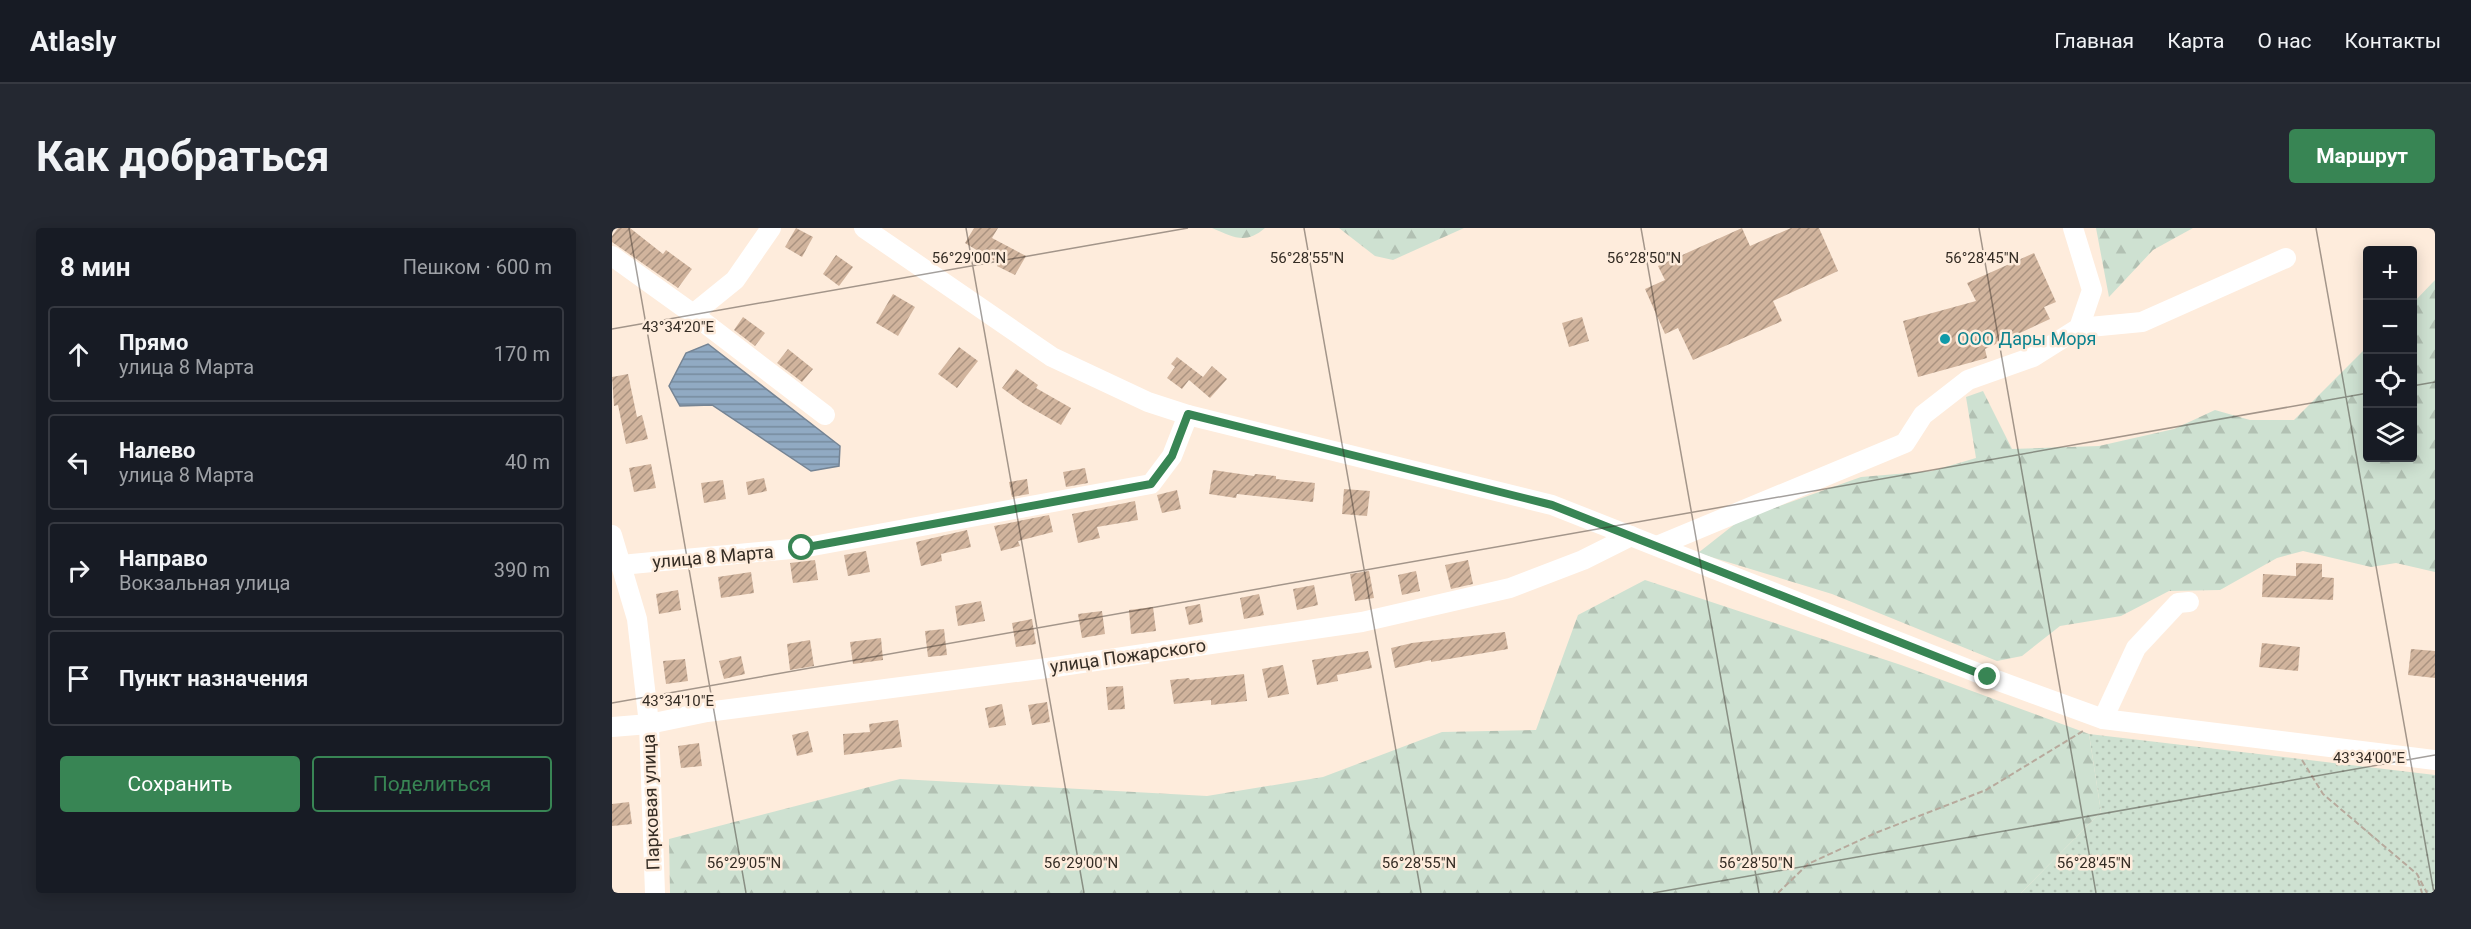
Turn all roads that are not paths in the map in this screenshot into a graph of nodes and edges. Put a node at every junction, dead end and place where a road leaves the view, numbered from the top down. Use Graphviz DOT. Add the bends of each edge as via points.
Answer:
graph roads {
  1 [pos="771,228"];
  2 [pos="864,228"];
  3 [pos="2073,228"];
  4 [pos="612,256"];
  5 [pos="2286,258"];
  6 [pos="693,314"];
  7 [pos="2079,328"];
  8 [pos="1188,414"];
  9 [pos="825,415"];
  10 [pos="612,535"];
  11 [pos="1631,536"];
  12 [pos="1657,546"];
  13 [pos="621,565"];
  14 [pos="2189,602"];
  15 [pos="2103,719"];
  16 [pos="649,724"];
  17 [pos="612,727"];
  18 [pos="2435,760"];
  19 [pos="655,893"];
  1 -- 6 [label="street" via="735,280"];
  2 -- 8 [label="street" via="1052,357 1148,402"];
  3 -- 7 [label="street" via="2092,290"];
  4 -- 6 [label="street"];
  5 -- 7 [label="street" via="2142,322"];
  6 -- 9 [label="street"];
  7 -- 12 [label="street" via="2033,357 1968,380 1923,416 1905,443"];
  8 -- 11 [label="street" via="1552,505"];
  8 -- 13 [label="street, улица 8 Марта" via="1172,456 1151,484 802,548"];
  10 -- 13 [label="street, Парковая улица"];
  11 -- 12 [label="street"];
  11 -- 16 [label="street, улица Пожарского" via="1583,561 1510,588 1362,622 707,712"];
  12 -- 15 [label="street"];
  13 -- 16 [label="street, Парковая улица" via="637,619"];
  14 -- 15 [label="street" via="2178,603 2136,648"];
  15 -- 18 [label="street"];
  16 -- 17 [label="street, улица Пожарского"];
  16 -- 19 [label="street, Парковая улица"];
}
